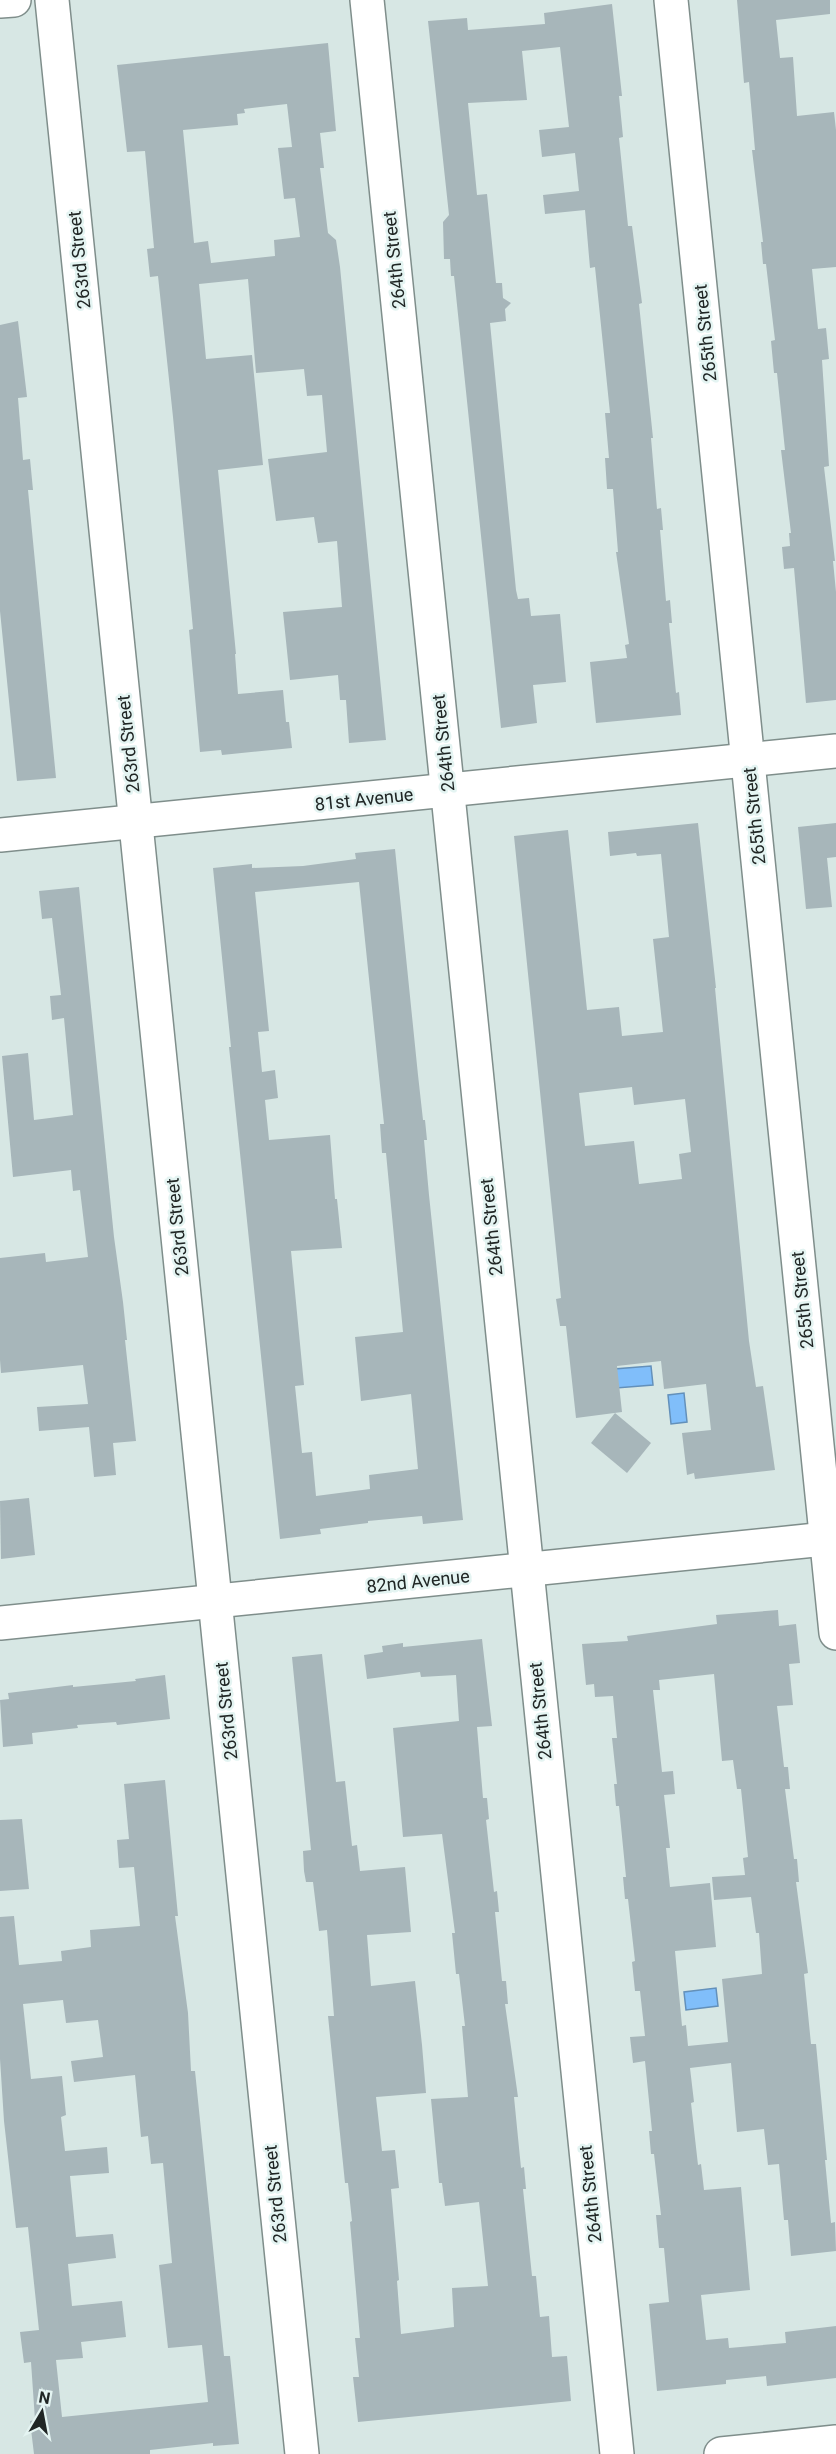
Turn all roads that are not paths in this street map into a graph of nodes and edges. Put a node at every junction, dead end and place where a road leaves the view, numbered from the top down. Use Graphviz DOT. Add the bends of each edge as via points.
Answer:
graph roads {
  1 [pos="14,0"];
  2 [pos="52,0"];
  3 [pos="367,0"];
  4 [pos="671,0"];
  5 [pos="0,1"];
  6 [pos="836,751"];
  7 [pos="748,760"];
  8 [pos="447,790"];
  9 [pos="136,822"];
  10 [pos="0,835"];
  11 [pos="831,1539"];
  12 [pos="526,1570"];
  13 [pos="214,1601"];
  14 [pos="0,1623"];
  15 [pos="836,1632"];
  16 [pos="836,2442"];
  17 [pos="302,2454"];
  18 [pos="617,2454"];
  19 [pos="721,2454"];
  1 -- 5 [label="street"];
  2 -- 9 [label="street, 263rd Street"];
  3 -- 8 [label="street, 264th Street"];
  4 -- 7 [label="street, 265th Street"];
  6 -- 7 [label="street, 81st Avenue"];
  7 -- 8 [label="street, 81st Avenue"];
  7 -- 11 [label="street, 265th Street"];
  8 -- 9 [label="street, 81st Avenue"];
  8 -- 12 [label="street, 264th Street"];
  9 -- 10 [label="street, 81st Avenue"];
  9 -- 13 [label="street, 263rd Street"];
  11 -- 12 [label="street, 82nd Avenue"];
  11 -- 15 [label="street, 265th Street"];
  12 -- 13 [label="street, 82nd Avenue"];
  12 -- 18 [label="street, 264th Street"];
  13 -- 14 [label="street, 82nd Avenue"];
  13 -- 17 [label="street, 263rd Street"];
  16 -- 19 [label="street"];
}
